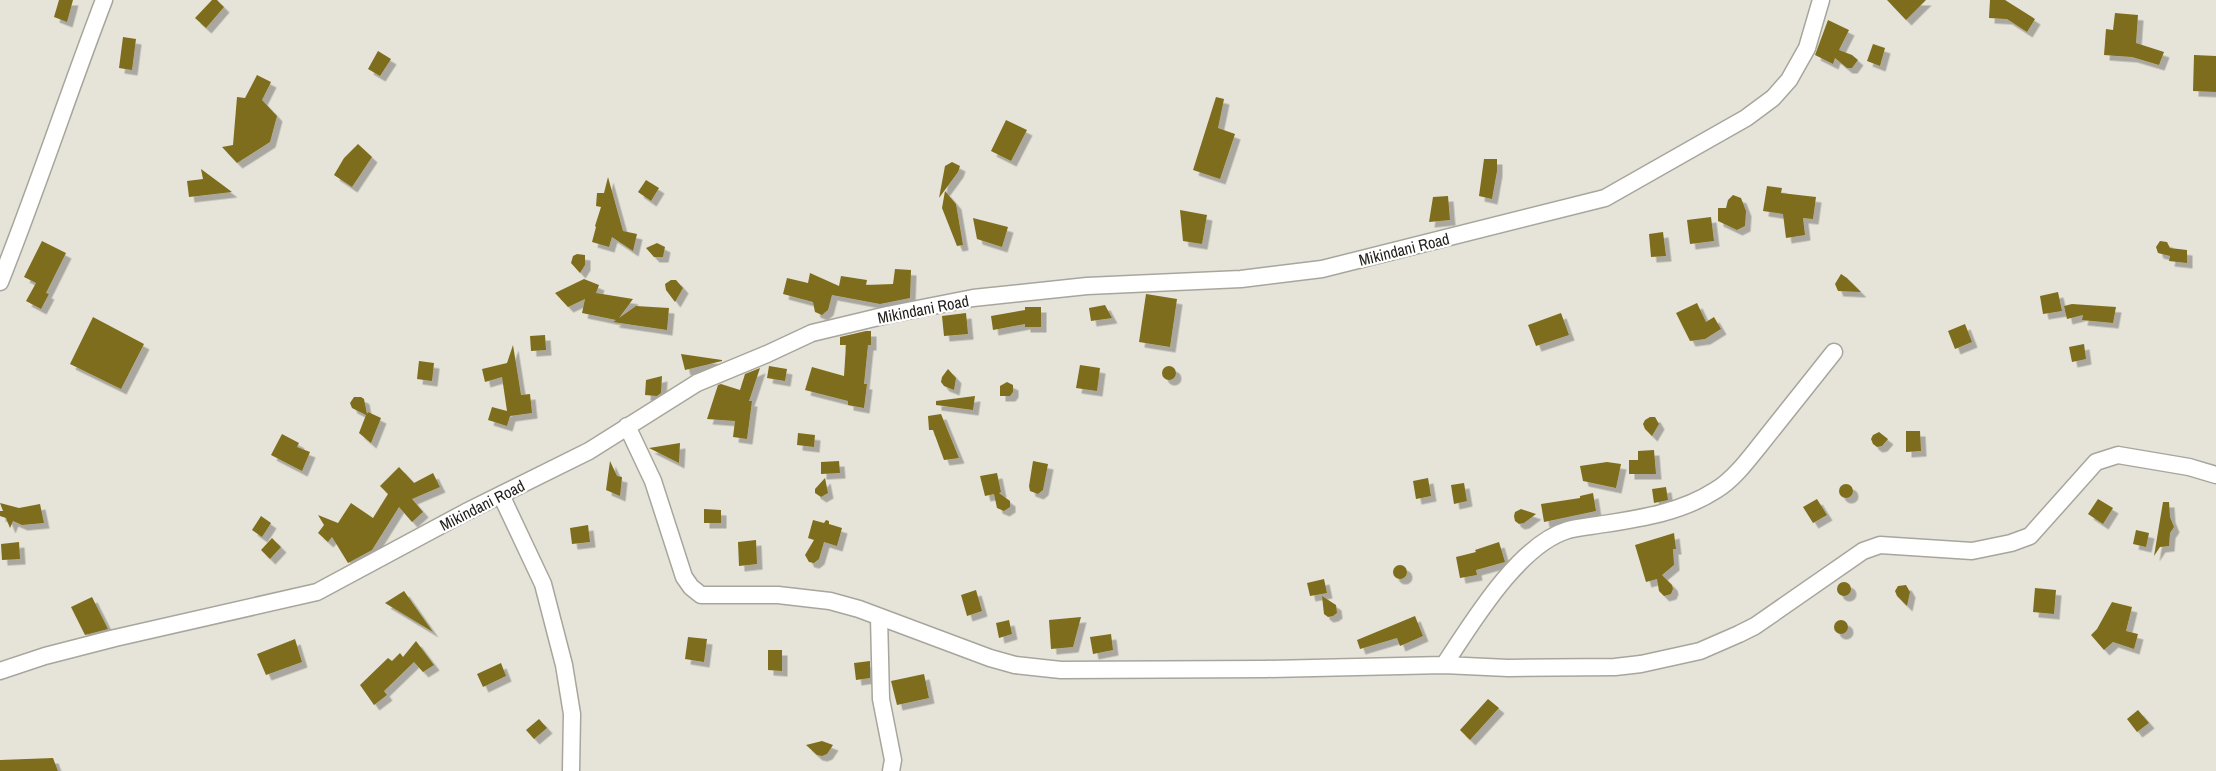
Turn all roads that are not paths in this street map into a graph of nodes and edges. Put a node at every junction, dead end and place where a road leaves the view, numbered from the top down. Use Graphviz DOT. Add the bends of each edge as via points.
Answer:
graph roads {
  1 [pos="104,0"];
  2 [pos="1821,0"];
  3 [pos="0,282"];
  4 [pos="1834,352"];
  5 [pos="627,426"];
  6 [pos="2216,475"];
  7 [pos="501,495"];
  8 [pos="879,617"];
  9 [pos="1444,665"];
  10 [pos="0,671"];
  11 [pos="571,771"];
  12 [pos="891,771"];
  1 -- 3 [label="street"];
  2 -- 5 [label="street, Mikindani Road" via="1807,48 1789,80 1773,98 1746,118 1605,198 1322,269 1241,279 1087,286 973,298 887,315 812,333 698,383"];
  4 -- 9 [label="street" via="1760,445 1719,489 1670,511 1569,530 1550,538 1532,550 1508,577"];
  5 -- 7 [label="street, Mikindani Road" via="588,451"];
  5 -- 8 [label="street" via="645,459 678,562 691,588 701,595 813,598"];
  6 -- 9 [label="street" via="2118,455 2108,457 2096,462 2030,536 1971,551 1880,545 1863,551 1755,626 1700,651 1615,667"];
  7 -- 10 [label="street, Mikindani Road" via="317,592 115,638"];
  7 -- 11 [label="street" via="543,584 564,665 572,714"];
  8 -- 9 [label="street" via="990,658 1035,668 1190,670"];
  8 -- 12 [label="street" via="881,699 893,760"];
}
